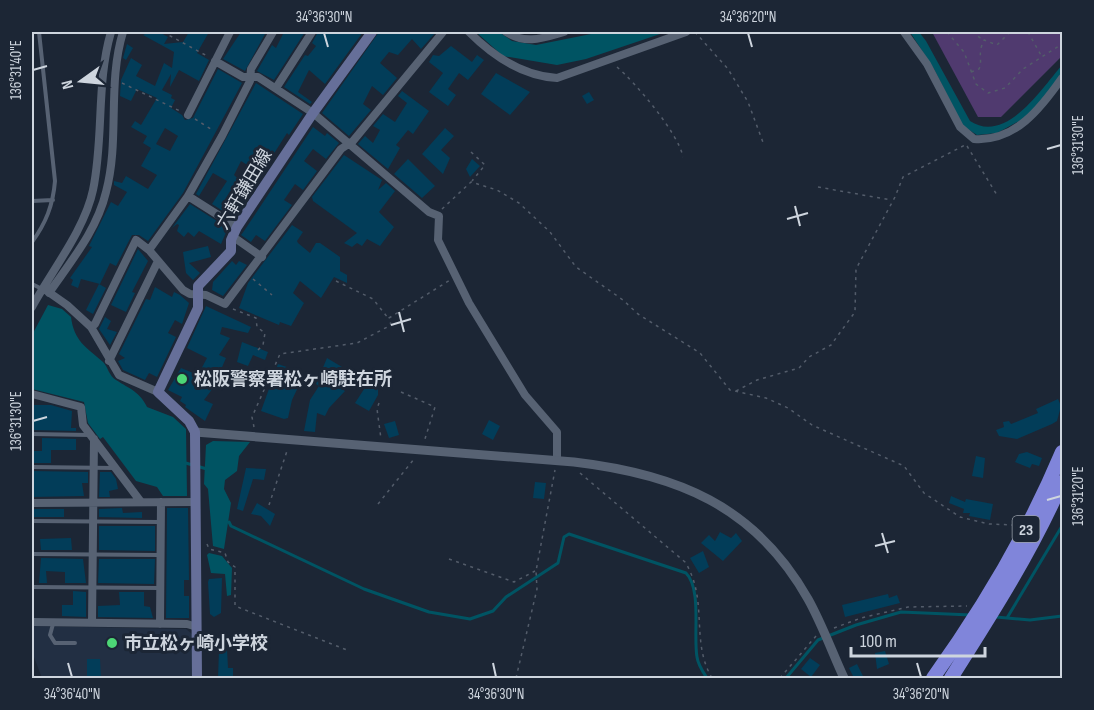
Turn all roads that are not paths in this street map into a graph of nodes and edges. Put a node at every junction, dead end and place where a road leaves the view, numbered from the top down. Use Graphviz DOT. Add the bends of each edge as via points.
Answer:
graph roads {
  1 [pos="39,32"];
  2 [pos="111,32"];
  3 [pos="123,32"];
  4 [pos="230,32"];
  5 [pos="273,32"];
  6 [pos="312,32"];
  7 [pos="372,32"];
  8 [pos="443,32"];
  9 [pos="469,32"];
  10 [pos="506,32"];
  11 [pos="564,32"];
  12 [pos="686,32"];
  13 [pos="904,32"];
  14 [pos="215,61"];
  15 [pos="250,77"];
  16 [pos="1062,78"];
  17 [pos="276,88"];
  18 [pos="313,112"];
  19 [pos="188,115"];
  20 [pos="347,143"];
  21 [pos="188,196"];
  22 [pos="53,200"];
  23 [pos="32,201"];
  24 [pos="235,231"];
  25 [pos="32,242"];
  26 [pos="149,250"];
  27 [pos="262,257"];
  28 [pos="158,261"];
  29 [pos="32,284"];
  30 [pos="46,291"];
  31 [pos="197,295"];
  32 [pos="32,307"];
  33 [pos="91,327"];
  34 [pos="109,361"];
  35 [pos="158,392"];
  36 [pos="32,394"];
  37 [pos="32,434"];
  38 [pos="194,436"];
  39 [pos="92,437"];
  40 [pos="1062,452"];
  41 [pos="557,460"];
  42 [pos="32,467"];
  43 [pos="93,468"];
  44 [pos="116,468"];
  45 [pos="1062,482"];
  46 [pos="196,498"];
  47 [pos="93,502"];
  48 [pos="141,502"];
  49 [pos="161,502"];
  50 [pos="32,503"];
  51 [pos="32,522"];
  52 [pos="93,522"];
  53 [pos="160,522"];
  54 [pos="32,554"];
  55 [pos="93,555"];
  56 [pos="160,555"];
  57 [pos="32,587"];
  58 [pos="92,588"];
  59 [pos="160,588"];
  60 [pos="983,611"];
  61 [pos="32,622"];
  62 [pos="54,623"];
  63 [pos="92,623"];
  64 [pos="160,624"];
  65 [pos="197,627"];
  66 [pos="75,643"];
  67 [pos="197,678"];
  68 [pos="844,678"];
  69 [pos="933,678"];
  70 [pos="951,678"];
  1 -- 22 [label="lane" via="55,181"];
  2 -- 30 [label="street" via="103,68 93,192"];
  3 -- 30 [label="street" via="113,78 110,166 104,201 89,234"];
  4 -- 14 [label="street"];
  5 -- 15 [label="street"];
  6 -- 17 [label="street"];
  7 -- 18 [label="main road, 六軒鎌田線"];
  8 -- 20 [label="street" via="353,141"];
  9 -- 12 [label="street" via="501,60 544,77 557,78"];
  10 -- 11 [label="street" via="531,41"];
  13 -- 16 [label="street" via="927,64 960,127 974,139 993,139 1019,127 1036,113"];
  14 -- 15 [label="street"];
  14 -- 19 [label="street"];
  15 -- 17 [label="street" via="258,77"];
  15 -- 21 [label="street"];
  17 -- 18 [label="street"];
  18 -- 20 [label="street"];
  18 -- 24 [label="main road, 六軒鎌田線"];
  20 -- 27 [label="street"];
  20 -- 41 [label="street" via="429,212 439,216 438,240 469,303 525,395 557,432"];
  21 -- 24 [label="street"];
  21 -- 26 [label="street"];
  22 -- 23 [label="lane"];
  22 -- 25 [label="lane" via="44,226"];
  24 -- 27 [label="street"];
  24 -- 31 [label="main road, 六軒鎌田線" via="231,251 198,286"];
  26 -- 28 [label="street"];
  26 -- 33 [label="street" via="136,240"];
  27 -- 31 [label="street" via="225,304"];
  28 -- 31 [label="street" via="183,290"];
  28 -- 34 [label="street"];
  29 -- 30 [label="lane"];
  30 -- 32 [label="street"];
  30 -- 33 [label="street"];
  31 -- 35 [label="main road, 六軒鎌田線" via="198,308"];
  33 -- 34 [label="street"];
  34 -- 35 [label="street" via="119,375"];
  35 -- 38 [label="main road" via="189,421"];
  36 -- 39 [label="street" via="81,407 82,425"];
  37 -- 39 [label="lane"];
  38 -- 41 [label="street" via="291,438"];
  38 -- 46 [label="main road"];
  39 -- 43 [label="street"];
  39 -- 44 [label="street"];
  40 -- 60 [label="highway, 23"];
  41 -- 68 [label="street" via="631,469 670,481 735,516 786,565 809,602"];
  42 -- 43 [label="lane"];
  43 -- 44 [label="lane"];
  43 -- 47 [label="street"];
  44 -- 48 [label="street"];
  45 -- 60 [label="highway, 23" via="1049,513"];
  46 -- 49 [label="street"];
  46 -- 65 [label="main road"];
  47 -- 48 [label="street"];
  47 -- 50 [label="street"];
  47 -- 52 [label="street"];
  48 -- 49 [label="street"];
  49 -- 53 [label="street"];
  51 -- 52 [label="lane"];
  52 -- 53 [label="lane"];
  52 -- 55 [label="street"];
  53 -- 56 [label="street"];
  54 -- 55 [label="lane"];
  55 -- 56 [label="lane"];
  55 -- 58 [label="street"];
  56 -- 59 [label="street"];
  57 -- 58 [label="lane"];
  58 -- 59 [label="lane"];
  58 -- 63 [label="street"];
  59 -- 64 [label="street"];
  60 -- 69 [label="highway, 23"];
  60 -- 70 [label="highway, 23"];
  61 -- 62 [label="street"];
  62 -- 63 [label="street"];
  62 -- 66 [label="lane" via="50,635 55,643"];
  63 -- 64 [label="street"];
  64 -- 65 [label="street"];
  65 -- 67 [label="main road"];
}
